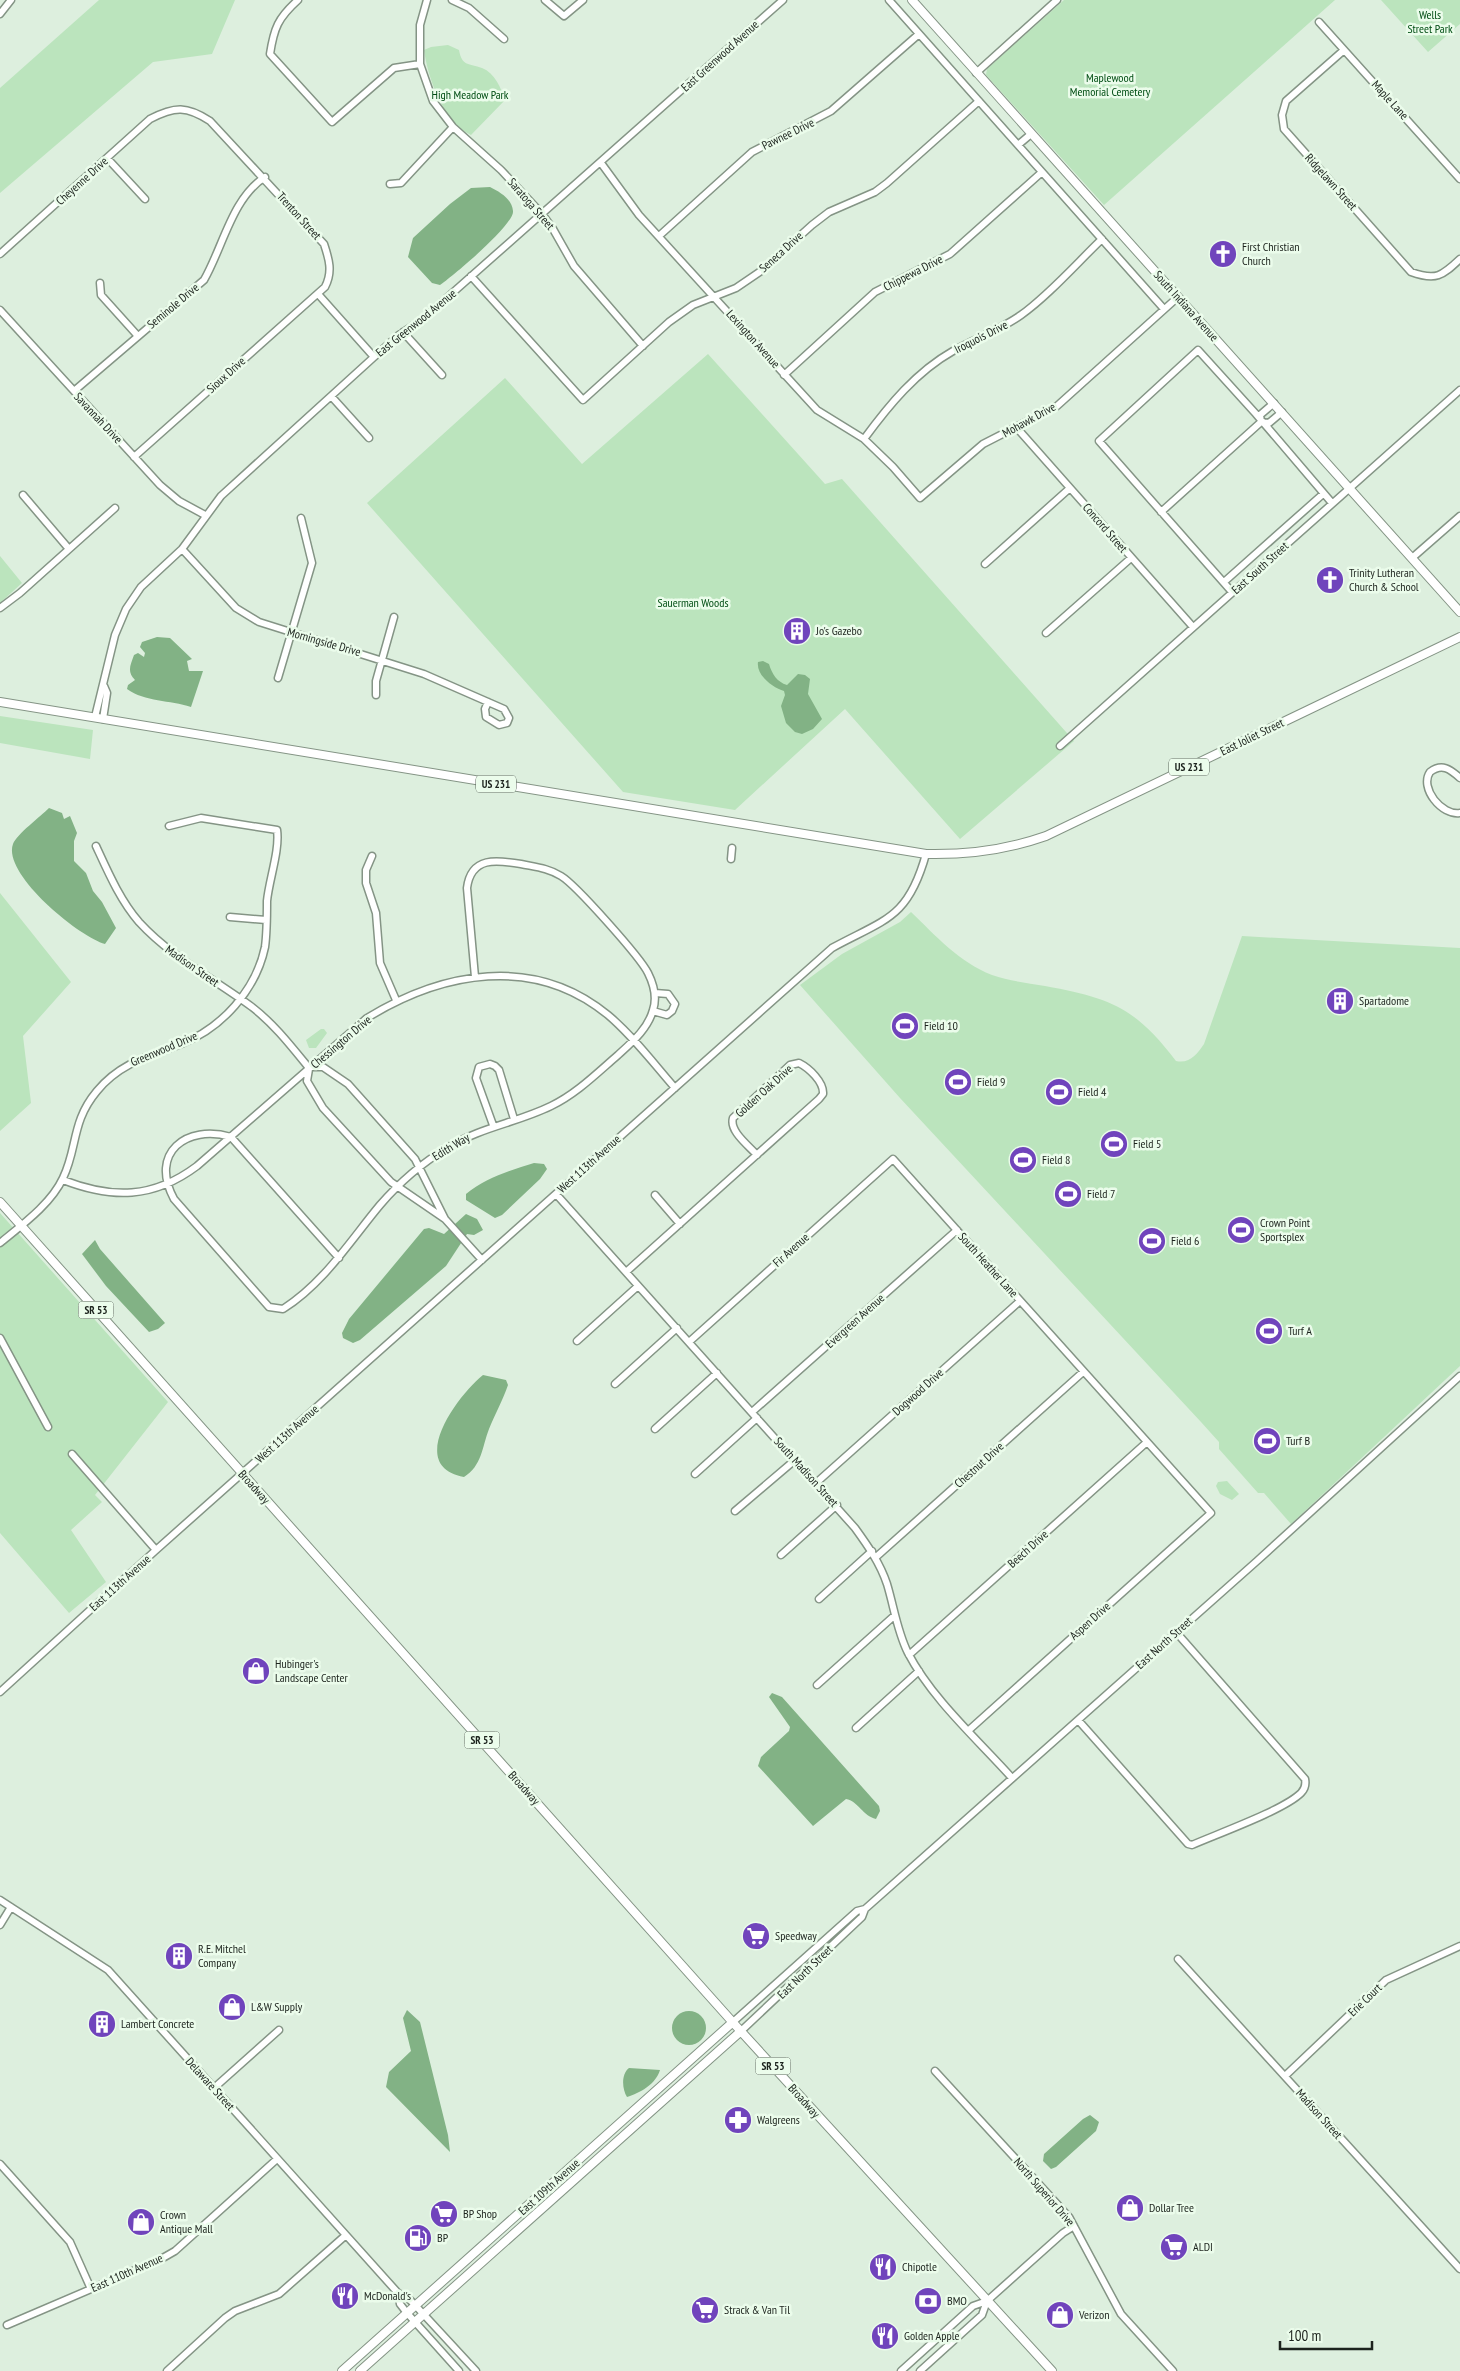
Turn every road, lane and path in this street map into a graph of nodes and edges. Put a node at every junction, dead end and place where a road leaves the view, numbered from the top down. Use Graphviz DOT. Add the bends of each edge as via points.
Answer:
graph roads {
  1 [pos="12,0"];
  2 [pos="298,0"];
  3 [pos="427,0"];
  4 [pos="452,0"];
  5 [pos="545,0"];
  6 [pos="583,0"];
  7 [pos="783,0"];
  8 [pos="888,0"];
  9 [pos="912,0"];
  10 [pos="1057,0"];
  11 [pos="1,10"];
  12 [pos="1319,22"];
  13 [pos="918,34"];
  14 [pos="504,39"];
  15 [pos="1344,50"];
  16 [pos="420,64"];
  17 [pos="976,72"];
  18 [pos="979,101"];
  19 [pos="166,111"];
  20 [pos="453,127"];
  21 [pos="1031,134"];
  22 [pos="1018,145"];
  23 [pos="106,158"];
  24 [pos="601,163"];
  25 [pos="1042,172"];
  26 [pos="265,178"];
  27 [pos="1460,179"];
  28 [pos="390,184"];
  29 [pos="146,199"];
  30 [pos="542,214"];
  31 [pos="659,236"];
  32 [pos="1102,239"];
  33 [pos="0,254"];
  34 [pos="1460,259"];
  35 [pos="472,276"];
  36 [pos="100,283"];
  37 [pos="318,294"];
  38 [pos="715,297"];
  39 [pos="1178,297"];
  40 [pos="1164,309"];
  41 [pos="0,310"];
  42 [pos="403,332"];
  43 [pos="137,336"];
  44 [pos="642,346"];
  45 [pos="374,357"];
  46 [pos="784,374"];
  47 [pos="442,375"];
  48 [pos="1460,390"];
  49 [pos="74,392"];
  50 [pos="331,396"];
  51 [pos="1274,403"];
  52 [pos="1282,412"];
  53 [pos="1261,422"];
  54 [pos="1017,428"];
  55 [pos="369,438"];
  56 [pos="864,439"];
  57 [pos="134,457"];
  58 [pos="1070,488"];
  59 [pos="1349,488"];
  60 [pos="1323,494"];
  61 [pos="23,495"];
  62 [pos="920,498"];
  63 [pos="1332,503"];
  64 [pos="115,508"];
  65 [pos="1161,512"];
  66 [pos="205,515"];
  67 [pos="1460,516"];
  68 [pos="301,518"];
  69 [pos="69,549"];
  70 [pos="182,549"];
  71 [pos="1131,558"];
  72 [pos="1412,558"];
  73 [pos="985,564"];
  74 [pos="1224,582"];
  75 [pos="1232,592"];
  76 [pos="0,608"];
  77 [pos="1460,612"];
  78 [pos="394,617"];
  79 [pos="1193,627"];
  80 [pos="292,634"];
  81 [pos="1046,634"];
  82 [pos="1460,637"];
  83 [pos="381,659"];
  84 [pos="278,678"];
  85 [pos="376,695"];
  86 [pos="0,702"];
  87 [pos="488,702"];
  88 [pos="99,718"];
  89 [pos="1060,746"];
  90 [pos="1460,778"];
  91 [pos="1460,813"];
  92 [pos="169,826"];
  93 [pos="96,846"];
  94 [pos="732,848"];
  95 [pos="926,854"];
  96 [pos="372,856"];
  97 [pos="731,860"];
  98 [pos="230,917"];
  99 [pos="266,920"];
  100 [pos="475,977"];
  101 [pos="655,993"];
  102 [pos="240,999"];
  103 [pos="396,1000"];
  104 [pos="653,1011"];
  105 [pos="634,1041"];
  106 [pos="309,1068"];
  107 [pos="675,1088"];
  108 [pos="514,1119"];
  109 [pos="493,1125"];
  110 [pos="231,1137"];
  111 [pos="757,1155"];
  112 [pos="893,1159"];
  113 [pos="420,1167"];
  114 [pos="63,1180"];
  115 [pos="168,1184"];
  116 [pos="397,1187"];
  117 [pos="556,1194"];
  118 [pos="655,1195"];
  119 [pos="0,1202"];
  120 [pos="445,1219"];
  121 [pos="680,1224"];
  122 [pos="20,1226"];
  123 [pos="957,1230"];
  124 [pos="0,1243"];
  125 [pos="339,1258"];
  126 [pos="482,1260"];
  127 [pos="626,1272"];
  128 [pos="638,1286"];
  129 [pos="1020,1300"];
  130 [pos="677,1328"];
  131 [pos="0,1338"];
  132 [pos="577,1341"];
  133 [pos="689,1342"];
  134 [pos="1083,1372"];
  135 [pos="717,1373"];
  136 [pos="1460,1376"];
  137 [pos="615,1384"];
  138 [pos="752,1412"];
  139 [pos="758,1418"];
  140 [pos="48,1427"];
  141 [pos="655,1429"];
  142 [pos="1147,1442"];
  143 [pos="72,1454"];
  144 [pos="795,1460"];
  145 [pos="696,1474"];
  146 [pos="243,1475"];
  147 [pos="816,1483"];
  148 [pos="837,1505"];
  149 [pos="735,1511"];
  150 [pos="1211,1513"];
  151 [pos="156,1550"];
  152 [pos="872,1551"];
  153 [pos="781,1555"];
  154 [pos="875,1558"];
  155 [pos="819,1599"];
  156 [pos="894,1616"];
  157 [pos="1176,1632"];
  158 [pos="909,1655"];
  159 [pos="919,1671"];
  160 [pos="817,1685"];
  161 [pos="0,1692"];
  162 [pos="1078,1720"];
  163 [pos="856,1728"];
  164 [pos="969,1730"];
  165 [pos="1012,1778"];
  166 [pos="0,1900"];
  167 [pos="11,1907"];
  168 [pos="865,1909"];
  169 [pos="0,1925"];
  170 [pos="1460,1946"];
  171 [pos="1178,1959"];
  172 [pos="733,2022"];
  173 [pos="279,2030"];
  174 [pos="741,2031"];
  175 [pos="935,2071"];
  176 [pos="1285,2076"];
  177 [pos="214,2088"];
  178 [pos="277,2159"];
  179 [pos="0,2164"];
  180 [pos="1074,2226"];
  181 [pos="346,2235"];
  182 [pos="1460,2269"];
  183 [pos="91,2289"];
  184 [pos="398,2293"];
  185 [pos="988,2301"];
  186 [pos="415,2305"];
  187 [pos="407,2313"];
  188 [pos="422,2314"];
  189 [pos="414,2321"];
  190 [pos="7,2325"];
  191 [pos="167,2371"];
  192 [pos="342,2371"];
  193 [pos="360,2371"];
  194 [pos="459,2371"];
  195 [pos="476,2371"];
  196 [pos="900,2371"];
  197 [pos="920,2371"];
  198 [pos="1052,2371"];
  199 [pos="1173,2371"];
  1 -- 11 [label="street"];
  2 -- 16 [label="street" via="282,14 273,34 270,54 332,122 394,68"];
  3 -- 16 [label="street, Saratoga Street" via="420,25"];
  4 -- 14 [label="street" via="470,8"];
  5 -- 6 [label="street" via="564,16"];
  7 -- 24 [label="street, East Greenwood Avenue"];
  8 -- 13 [label="street"];
  9 -- 17 [label="main road, South Indiana Avenue"];
  10 -- 17 [label="street"];
  12 -- 15 [label="street, Maple Lane"];
  13 -- 18 [label="street"];
  13 -- 31 [label="street, Pawnee Drive" via="831,111 752,152"];
  15 -- 27 [label="street, Maple Lane"];
  15 -- 34 [label="street, Ridgelawn Street" via="1286,101 1282,115 1284,129 1411,272 1428,278 1444,273"];
  16 -- 20 [label="street, Saratoga Street" via="433,101"];
  17 -- 21 [label="main road, South Indiana Avenue"];
  18 -- 22 [label="street"];
  18 -- 38 [label="street, Seneca Drive" via="887,183 829,212 761,271"];
  19 -- 23 [label="street, Cheyenne Drive" via="150,119"];
  19 -- 26 [label="street, Trenton Street" via="194,111 210,121"];
  20 -- 28 [label="street" via="401,183"];
  20 -- 30 [label="street, Saratoga Street" via="501,170"];
  21 -- 22 [label="street"];
  21 -- 39 [label="main road, South Indiana Avenue"];
  22 -- 25 [label="street"];
  23 -- 29 [label="street"];
  23 -- 33 [label="street, Cheyenne Drive"];
  24 -- 30 [label="street, East Greenwood Avenue"];
  24 -- 31 [label="street, Lexington Avenue" via="639,215"];
  25 -- 32 [label="street"];
  25 -- 46 [label="street, Chippewa Drive" via="950,254 875,292"];
  26 -- 37 [label="street, Trenton Street" via="324,244 330,261 330,277"];
  26 -- 43 [label="street, Seminole Drive" via="253,185 235,211 204,280"];
  30 -- 35 [label="street, East Greenwood Avenue"];
  30 -- 44 [label="street, Saratoga Street" via="574,266"];
  31 -- 38 [label="street, Lexington Avenue"];
  32 -- 40 [label="street"];
  32 -- 56 [label="street, Iroquois Drive" via="1023,314 954,350 918,376"];
  35 -- 42 [label="street, East Greenwood Avenue" via="423,319"];
  35 -- 44 [label="street, Seneca Drive" via="583,400"];
  36 -- 43 [label="street" via="102,295"];
  37 -- 45 [label="street"];
  37 -- 57 [label="street, Sioux Drive"];
  38 -- 44 [label="street, Seneca Drive" via="693,305"];
  38 -- 46 [label="street, Lexington Avenue"];
  39 -- 40 [label="street, Mohawk Drive"];
  39 -- 51 [label="main road, South Indiana Avenue"];
  40 -- 54 [label="street, Mohawk Drive" via="1057,406"];
  41 -- 49 [label="street, Savannah Drive"];
  42 -- 45 [label="street, East Greenwood Avenue"];
  42 -- 47 [label="street"];
  43 -- 49 [label="street, Seminole Drive"];
  45 -- 50 [label="street, East Greenwood Avenue"];
  46 -- 56 [label="street, Lexington Avenue" via="817,410"];
  48 -- 59 [label="street, East South Street"];
  49 -- 57 [label="street, Savannah Drive"];
  50 -- 55 [label="street"];
  50 -- 66 [label="street, East Greenwood Avenue" via="221,496"];
  51 -- 52 [label="main road, South Indiana Avenue"];
  51 -- 53 [label="street" via="1260,415"];
  52 -- 53 [label="street" via="1269,423"];
  52 -- 59 [label="main road, South Indiana Avenue"];
  53 -- 60 [label="street"];
  53 -- 65 [label="street"];
  53 -- 65 [label="street" via="1198,350 1099,440"];
  54 -- 58 [label="street, Concord Street"];
  54 -- 62 [label="street, Mohawk Drive" via="983,444"];
  56 -- 62 [label="street, Lexington Avenue"];
  57 -- 66 [label="street, Savannah Drive" via="179,502"];
  58 -- 71 [label="street, Concord Street"];
  58 -- 73 [label="street"];
  59 -- 63 [label="street, East South Street"];
  59 -- 72 [label="main road, South Indiana Avenue"];
  60 -- 63 [label="street"];
  60 -- 74 [label="street"];
  61 -- 69 [label="street"];
  63 -- 75 [label="street, East South Street"];
  64 -- 69 [label="street"];
  65 -- 74 [label="street"];
  66 -- 70 [label="street, East Greenwood Avenue"];
  67 -- 72 [label="street"];
  68 -- 80 [label="street" via="312,563"];
  69 -- 76 [label="street"];
  70 -- 80 [label="street, Morningside Drive" via="236,608 259,622"];
  70 -- 88 [label="street, East Greenwood Avenue" via="148,580 126,608 112,645"];
  71 -- 79 [label="street, Concord Street"];
  71 -- 81 [label="street"];
  72 -- 77 [label="main road, South Indiana Avenue"];
  74 -- 75 [label="street"];
  75 -- 79 [label="street, East South Street"];
  78 -- 83 [label="street"];
  79 -- 89 [label="street, East South Street"];
  80 -- 83 [label="street, Morningside Drive"];
  80 -- 84 [label="street"];
  82 -- 95 [label="main road, East Joliet Street / US 231" via="1046,836 980,854"];
  83 -- 85 [label="street"];
  83 -- 87 [label="street, Morningside Drive"];
  86 -- 88 [label="main road, US 231"];
  88 -- 95 [label="main road, US 231"];
  90 -- 91 [label="street" via="1449,769 1439,767 1430,772 1426,784 1444,810"];
  92 -- 99 [label="street, Greenwood Drive" via="201,818 276,830"];
  93 -- 102 [label="street, Madison Street" via="126,905 144,927 165,947"];
  94 -- 97 [label="street"];
  95 -- 107 [label="street, West 113th Avenue" via="919,880 898,910 887,920 832,948"];
  96 -- 103 [label="street" via="366,870 366,883 376,913 380,963"];
  98 -- 99 [label="street"];
  99 -- 102 [label="street, Greenwood Drive" via="262,956"];
  100 -- 101 [label="street, Edith Way" via="468,882 476,868 498,860 543,868 569,881 642,963"];
  100 -- 103 [label="street, Chessington Drive" via="435,984"];
  100 -- 105 [label="street, Chessington Drive" via="520,978 559,987 607,1014"];
  101 -- 104 [label="street, Edith Way"];
  101 -- 104 [label="street" via="668,994 675,1004 667,1015"];
  102 -- 106 [label="street, Madison Street" via="278,1030"];
  102 -- 114 [label="street, Greenwood Drive" via="223,1018 197,1037 128,1063 106,1080 81,1116"];
  103 -- 106 [label="street, Chessington Drive" via="367,1018"];
  104 -- 105 [label="street, Edith Way"];
  105 -- 107 [label="street, Chessington Drive"];
  105 -- 108 [label="street, Edith Way" via="564,1099"];
  106 -- 110 [label="street, Chessington Drive"];
  106 -- 113 [label="street, Madison Street" via="323,1067 348,1084"];
  106 -- 116 [label="street, Madison Street" via="307,1081 323,1108"];
  107 -- 117 [label="street, West 113th Avenue"];
  108 -- 109 [label="street, Edith Way"];
  108 -- 109 [label="street" via="499,1070 484,1064 479,1067 476,1078"];
  109 -- 113 [label="street, Edith Way" via="448,1148"];
  110 -- 115 [label="street, Chessington Drive" via="188,1173"];
  110 -- 115 [label="street" via="203,1133 180,1142 169,1156"];
  110 -- 125 [label="street"];
  111 -- 111 [label="street, Golden Oak Drive" via="823,1094 821,1084 799,1063 790,1065 733,1118 735,1131"];
  111 -- 121 [label="street, Golden Oak Drive"];
  112 -- 123 [label="street, South Heather Lane"];
  112 -- 133 [label="street, Fir Avenue"];
  113 -- 116 [label="street, Edith Way"];
  113 -- 120 [label="street, Madison Street"];
  114 -- 115 [label="street, Chessington Drive" via="87,1189 121,1194"];
  114 -- 122 [label="street, Greenwood Drive" via="48,1200"];
  115 -- 125 [label="street, Edith Way" via="174,1199 269,1308 279,1310 288,1306"];
  116 -- 120 [label="street, Madison Street"];
  116 -- 125 [label="street, Edith Way"];
  117 -- 126 [label="street, West 113th Avenue"];
  117 -- 127 [label="street, South Madison Street"];
  118 -- 121 [label="street"];
  119 -- 122 [label="main road, Broadway / SR 53"];
  120 -- 126 [label="street, Madison Street"];
  121 -- 127 [label="street, Golden Oak Drive"];
  122 -- 124 [label="street, Greenwood Drive"];
  122 -- 146 [label="main road, Broadway / SR 53"];
  123 -- 129 [label="street, South Heather Lane"];
  123 -- 138 [label="street, Evergreen Avenue"];
  126 -- 146 [label="street, West 113th Avenue"];
  127 -- 128 [label="street, South Madison Street"];
  128 -- 130 [label="street, South Madison Street"];
  128 -- 132 [label="street"];
  129 -- 134 [label="street, South Heather Lane"];
  129 -- 147 [label="street, Dogwood Drive"];
  130 -- 133 [label="street, South Madison Street"];
  130 -- 137 [label="street"];
  131 -- 140 [label="street"];
  133 -- 135 [label="street, South Madison Street"];
  134 -- 142 [label="street, South Heather Lane"];
  134 -- 154 [label="street, Chestnut Drive"];
  135 -- 138 [label="street, South Madison Street"];
  135 -- 141 [label="street"];
  136 -- 157 [label="street, East North Street"];
  138 -- 139 [label="street, South Madison Street"];
  139 -- 144 [label="street, South Madison Street"];
  139 -- 145 [label="street"];
  142 -- 150 [label="street, South Heather Lane"];
  142 -- 158 [label="street, Beech Drive"];
  143 -- 151 [label="street"];
  144 -- 147 [label="street, South Madison Street"];
  144 -- 149 [label="street"];
  146 -- 151 [label="street, East 113th Avenue"];
  146 -- 172 [label="main road, Broadway / SR 53"];
  147 -- 148 [label="street, South Madison Street"];
  148 -- 152 [label="street, South Madison Street"];
  148 -- 153 [label="street"];
  150 -- 164 [label="street, Aspen Drive"];
  151 -- 161 [label="street, East 113th Avenue"];
  152 -- 154 [label="street, South Madison Street"];
  152 -- 155 [label="street"];
  154 -- 156 [label="street, South Madison Street"];
  156 -- 158 [label="street, South Madison Street"];
  156 -- 160 [label="street"];
  157 -- 162 [label="street, East North Street"];
  157 -- 162 [label="street" via="1305,1779 1302,1792 1281,1806 1188,1844"];
  158 -- 159 [label="street, South Madison Street"];
  159 -- 163 [label="street"];
  159 -- 164 [label="street, South Madison Street"];
  162 -- 165 [label="street, East North Street"];
  164 -- 165 [label="street, South Madison Street"];
  165 -- 168 [label="street, East North Street"];
  166 -- 167 [label="street, Delaware Street"];
  167 -- 169 [label="street"];
  167 -- 177 [label="street, Delaware Street" via="108,1970"];
  168 -- 172 [label="street, East North Street" via="857,1911"];
  168 -- 174 [label="street, East North Street" via="862,1917"];
  170 -- 176 [label="street, Erie Court" via="1386,1980"];
  171 -- 176 [label="street, Madison Street"];
  172 -- 174 [label="main road, Broadway / SR 53"];
  172 -- 186 [label="main road, East 109th Avenue"];
  173 -- 177 [label="street"];
  174 -- 185 [label="main road, Broadway / SR 53"];
  174 -- 188 [label="main road, East 109th Avenue"];
  175 -- 180 [label="street, North Superior Drive"];
  176 -- 182 [label="street, Madison Street"];
  177 -- 178 [label="street, Delaware Street"];
  178 -- 181 [label="street, Delaware Street"];
  178 -- 183 [label="street, East 110th Avenue" via="175,2251"];
  179 -- 183 [label="street" via="70,2242"];
  180 -- 185 [label="street"];
  180 -- 199 [label="street, North Superior Drive" via="1121,2314"];
  181 -- 184 [label="street, Delaware Street"];
  181 -- 191 [label="street" via="279,2294 225,2318"];
  183 -- 190 [label="street, East 110th Avenue"];
  184 -- 186 [label="street, Delaware Street"];
  184 -- 187 [label="street, Delaware Street" via="400,2304"];
  185 -- 196 [label="street" via="973,2306"];
  185 -- 197 [label="street" via="982,2314"];
  185 -- 198 [label="main road, Broadway / SR 53"];
  186 -- 187 [label="main road, East 109th Avenue"];
  186 -- 188 [label="street, Delaware Street"];
  187 -- 189 [label="street, Delaware Street"];
  187 -- 192 [label="main road, East 109th Avenue"];
  188 -- 189 [label="main road, East 109th Avenue"];
  188 -- 195 [label="street, Delaware Street"];
  189 -- 193 [label="main road, East 109th Avenue"];
  189 -- 194 [label="street, Delaware Street"];
}
